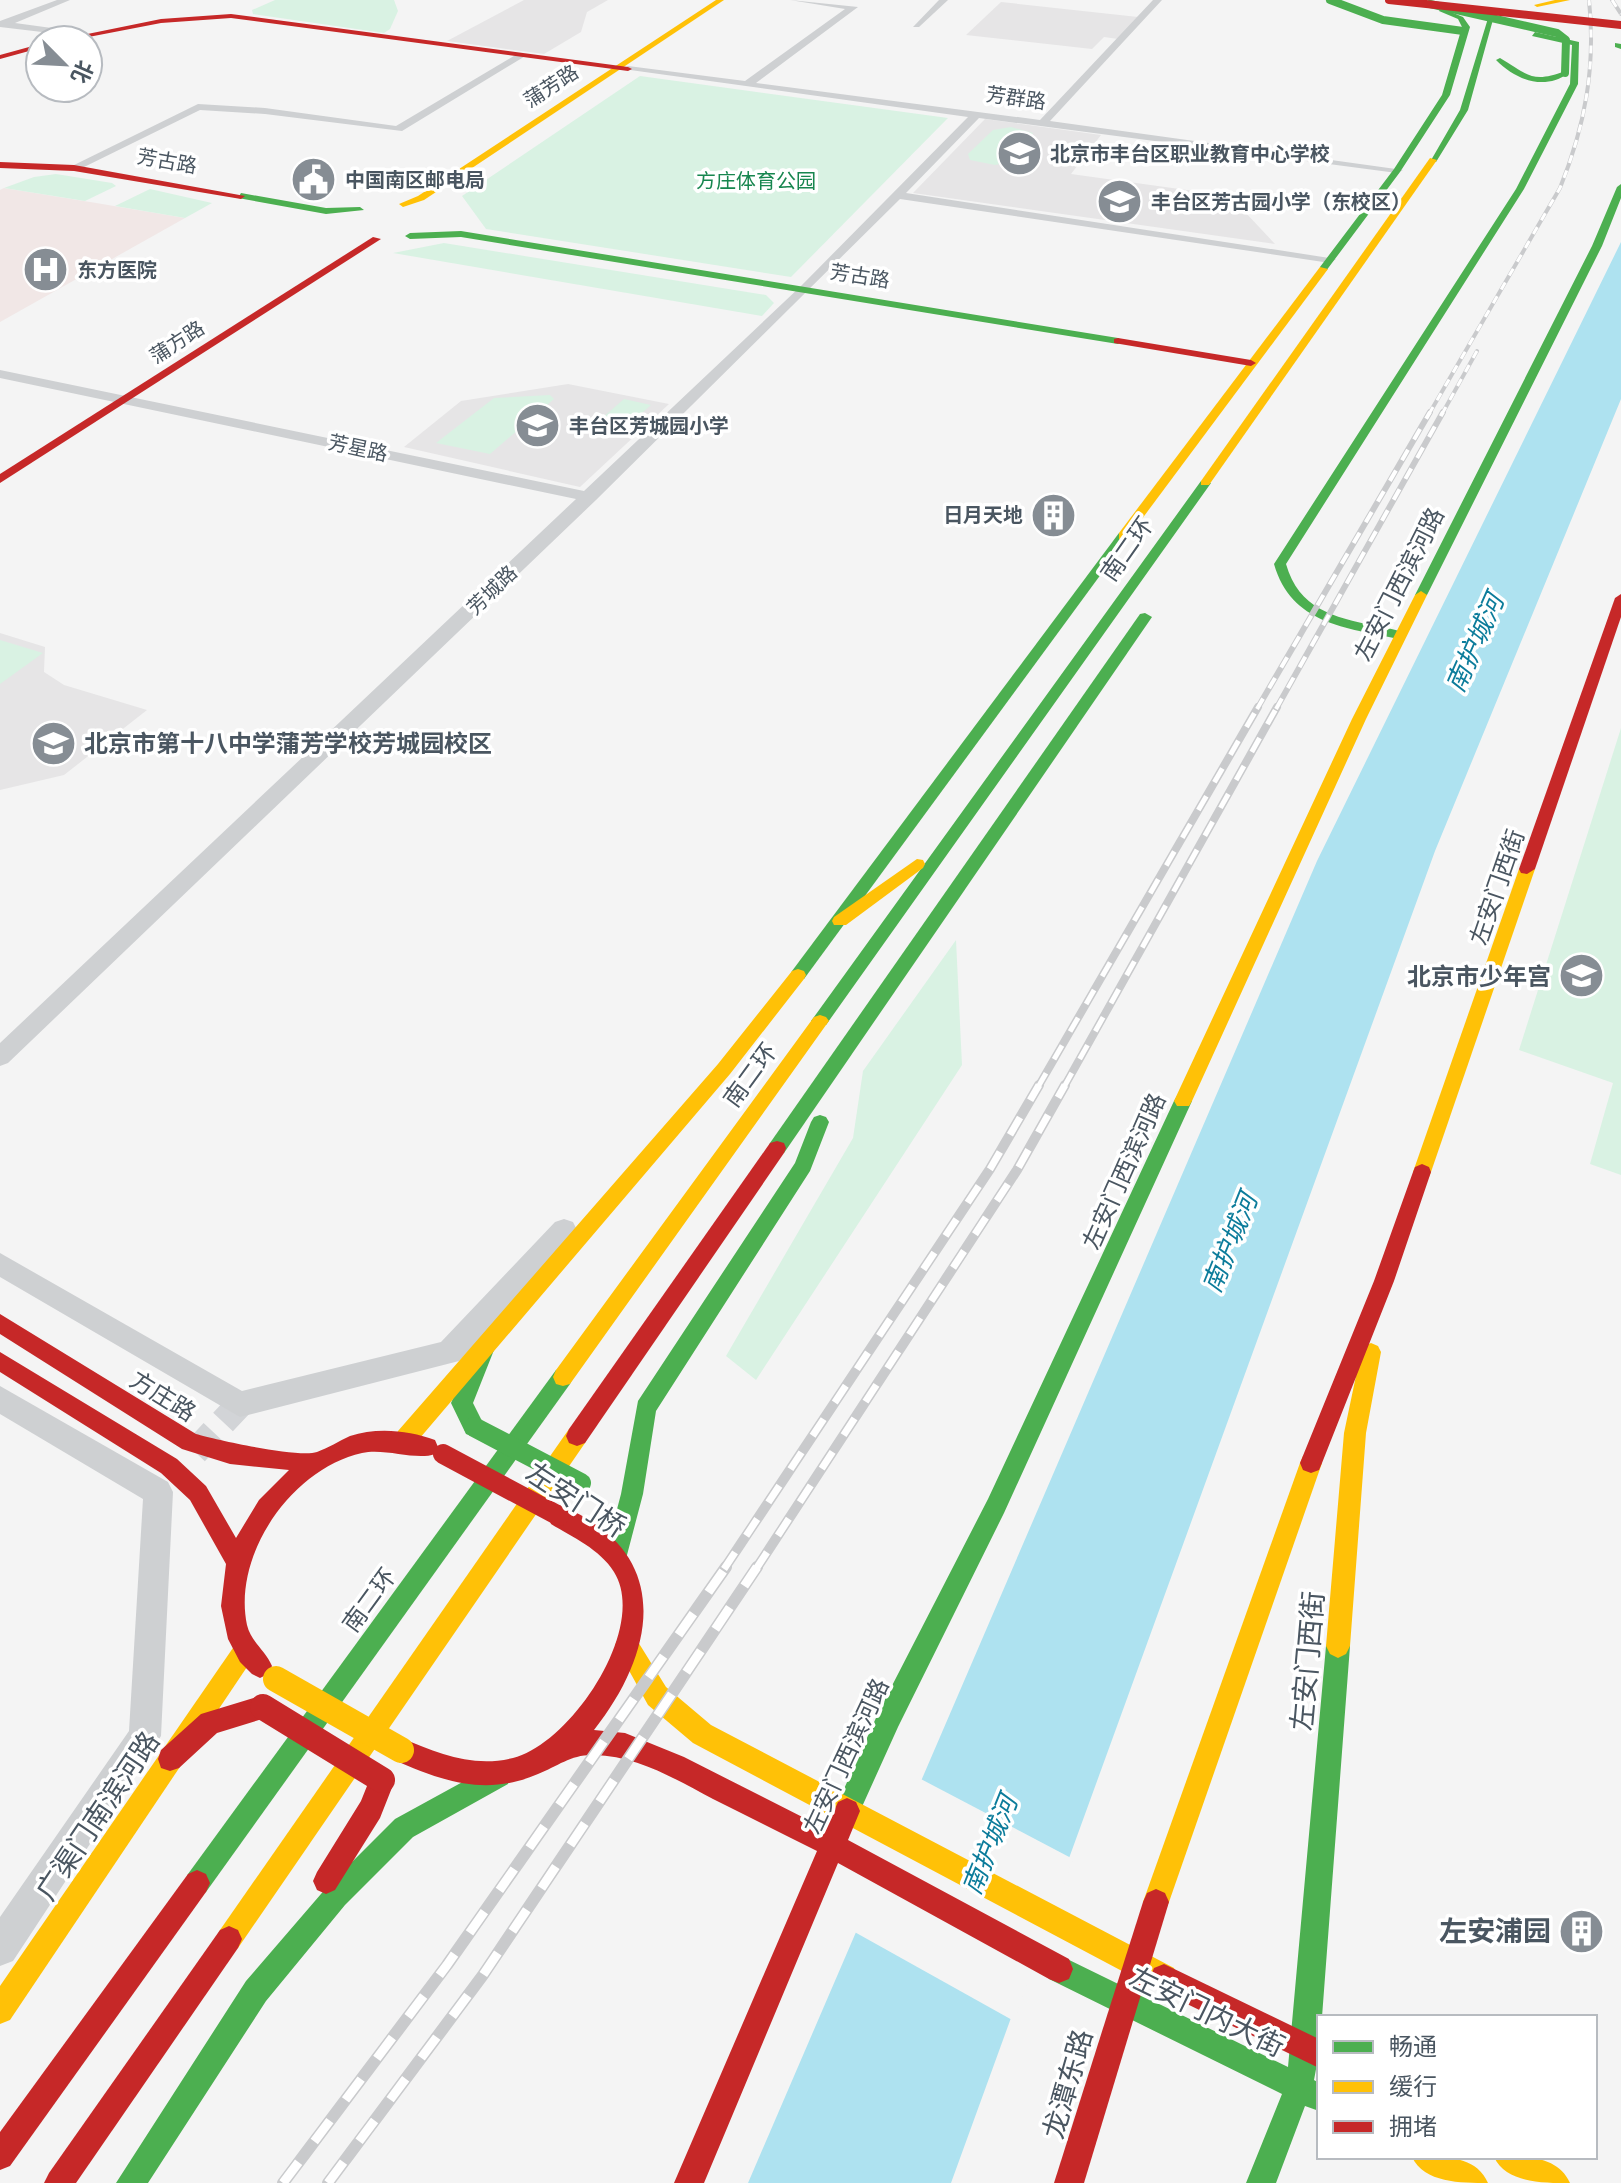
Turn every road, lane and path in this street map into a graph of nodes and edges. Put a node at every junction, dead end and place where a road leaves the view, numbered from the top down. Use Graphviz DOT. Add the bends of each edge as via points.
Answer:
graph roads {
  1 [pos="65,0"];
  2 [pos="265,0"];
  3 [pos="721,0"];
  4 [pos="732,0"];
  5 [pos="795,0"];
  6 [pos="944,0"];
  7 [pos="1158,0"];
  8 [pos="1330,0"];
  9 [pos="1389,0"];
  10 [pos="1567,0"];
  11 [pos="1397,1"];
  12 [pos="1425,2"];
  13 [pos="1487,14"];
  14 [pos="231,16"];
  15 [pos="1621,23"];
  16 [pos="2,24"];
  17 [pos="916,25"];
  18 [pos="24,28"];
  19 [pos="104,32"];
  20 [pos="24,50"];
  21 [pos="522,55"];
  22 [pos="0,57"];
  23 [pos="1500,60"];
  24 [pos="624,69"];
  25 [pos="746,85"];
  26 [pos="1493,85"];
  27 [pos="1464,110"];
  28 [pos="1484,112"];
  29 [pos="976,115"];
  30 [pos="1043,123"];
  31 [pos="1420,137"];
  32 [pos="0,165"];
  33 [pos="74,168"];
  34 [pos="1397,170"];
  35 [pos="1448,172"];
  36 [pos="1621,187"];
  37 [pos="897,195"];
  38 [pos="389,205"];
  39 [pos="360,210"];
  40 [pos="326,211"];
  41 [pos="432,215"];
  42 [pos="348,230"];
  43 [pos="461,234"];
  44 [pos="410,236"];
  45 [pos="376,239"];
  46 [pos="1366,255"];
  47 [pos="1330,259"];
  48 [pos="1311,286"];
  49 [pos="806,289"];
  50 [pos="1251,363"];
  51 [pos="0,374"];
  52 [pos="120,399"];
  53 [pos="0,467"];
  54 [pos="0,479"];
  55 [pos="590,497"];
  56 [pos="1127,530"];
  57 [pos="1133,582"];
  58 [pos="1621,598"];
  59 [pos="1154,603"];
  60 [pos="1399,635"];
  61 [pos="952,839"];
  62 [pos="840,921"];
  63 [pos="852,1044"];
  64 [pos="0,1057"];
  65 [pos="724,1069"];
  66 [pos="0,1264"];
  67 [pos="1384,1281"];
  68 [pos="0,1323"];
  69 [pos="484,1350"];
  70 [pos="0,1361"];
  71 [pos="0,1399"];
  72 [pos="646,1408"];
  73 [pos="406,1438"];
  74 [pos="622,1448"];
  75 [pos="318,1463"];
  76 [pos="600,1477"];
  77 [pos="616,1555"];
  78 [pos="235,1557"];
  79 [pos="627,1645"];
  80 [pos="243,1653"];
  81 [pos="564,1746"];
  82 [pos="170,1759"];
  83 [pos="499,1775"];
  84 [pos="847,1812"];
  85 [pos="831,1845"];
  86 [pos="0,1948"];
  87 [pos="1134,1963"];
  88 [pos="256,1991"];
  89 [pos="1122,2001"];
  90 [pos="0,2010"];
  91 [pos="1312,2051"];
  92 [pos="1298,2088"];
  93 [pos="1317,2097"];
  94 [pos="0,2156"];
  95 [pos="1430,2159"];
  96 [pos="1512,2159"];
  97 [pos="59,2183"];
  98 [pos="131,2183"];
  99 [pos="689,2183"];
  100 [pos="1069,2183"];
  101 [pos="1261,2183"];
  102 [pos="1473,2183"];
  103 [pos="1555,2183"];
  1 -- 16 [label="street"];
  2 -- 14 [label="main road"];
  3 -- 24 [label="main road, 蒲芳路"];
  4 -- 24 [label="main road, 蒲芳路"];
  5 -- 25 [label="street" via="853,7"];
  6 -- 17 [label="street"];
  7 -- 30 [label="street"];
  8 -- 13 [label="main road, bridge" via="1383,20"];
  9 -- 11 [label="main road, bridge"];
  10 -- 12 [label="main road, bridge" via="1537,5"];
  11 -- 12 [label="main road, bridge"];
  11 -- 13 [label="main road, bridge" via="1369,10 1394,20"];
  12 -- 13 [label="main road"];
  12 -- 15 [label="main road, bridge"];
  12 -- 23 [label="main road, bridge" via="1557,33 1566,40 1565,73 1557,79 1530,79 1508,71"];
  13 -- 15 [label="main road"];
  13 -- 23 [label="main road"];
  13 -- 27 [label="main road, 南二环"];
  13 -- 31 [label="main road" via="1467,23 1446,95"];
  13 -- 60 [label="main road" via="1576,44 1574,84 1520,189 1280,564 1284,586 1304,607"];
  14 -- 19 [label="main road, 芳群路"];
  14 -- 21 [label="main road, 芳群路"];
  16 -- 18 [label="street"];
  20 -- 22 [label="main road"];
  21 -- 24 [label="main road, 芳群路"];
  21 -- 33 [label="street" via="398,129 198,107"];
  23 -- 26 [label="main road"];
  24 -- 25 [label="street, 芳群路"];
  24 -- 38 [label="main road, 蒲芳路" via="421,198"];
  24 -- 41 [label="main road, 蒲芳路" via="430,199"];
  25 -- 29 [label="street, 芳群路"];
  27 -- 31 [label="main road"];
  27 -- 46 [label="main road, 南二环"];
  28 -- 35 [label="main road"];
  29 -- 30 [label="street, 芳群路"];
  29 -- 37 [label="street, 芳城路"];
  30 -- 34 [label="street, 芳群路"];
  31 -- 34 [label="main road"];
  32 -- 33 [label="main road, 芳古路"];
  33 -- 40 [label="main road, 芳古路"];
  34 -- 47 [label="main road"];
  36 -- 60 [label="main road, 左安门西滨河路" via="1597,246"];
  37 -- 47 [label="street"];
  37 -- 49 [label="street, 芳城路"];
  38 -- 39 [label="main road"];
  38 -- 41 [label="main road"];
  39 -- 40 [label="main road"];
  39 -- 42 [label="main road, 蒲方路"];
  40 -- 42 [label="main road"];
  41 -- 43 [label="main road"];
  41 -- 44 [label="main road, 蒲芳路"];
  42 -- 45 [label="main road"];
  42 -- 52 [label="main road, 蒲方路"];
  43 -- 44 [label="main road"];
  43 -- 49 [label="main road, 芳古路"];
  44 -- 45 [label="main road"];
  45 -- 52 [label="main road, 蒲方路"];
  46 -- 48 [label="main road"];
  46 -- 57 [label="main road, 南二环"];
  47 -- 48 [label="main road"];
  48 -- 50 [label="main road"];
  49 -- 50 [label="main road, 芳古路"];
  49 -- 55 [label="street, 芳城路"];
  50 -- 56 [label="main road"];
  51 -- 52 [label="street, 芳星路"];
  52 -- 53 [label="main road, 蒲方路"];
  52 -- 54 [label="main road, 蒲方路"];
  52 -- 55 [label="street, 芳星路"];
  55 -- 64 [label="street, 芳城路"];
  56 -- 57 [label="main road"];
  56 -- 62 [label="main road"];
  57 -- 61 [label="main road, 南二环"];
  58 -- 67 [label="main road, 左安门西街"];
  59 -- 63 [label="main road"];
  60 -- 84 [label="main road, 左安门西滨河路" via="1003,1492"];
  61 -- 62 [label="main road"];
  61 -- 94 [label="main road, 南二环"];
  62 -- 65 [label="main road"];
  63 -- 72 [label="main road" via="803,1166"];
  63 -- 97 [label="main road"];
  65 -- 66 [label="street" via="449,1352 240,1404"];
  65 -- 69 [label="main road"];
  67 -- 87 [label="main road, 左安门西街" via="1322,1432"];
  67 -- 91 [label="main road, 左安门西街" via="1355,1433"];
  68 -- 75 [label="main road, 方庄路" via="190,1442 230,1454"];
  69 -- 73 [label="main road"];
  69 -- 76 [label="main road, bridge" via="462,1403 474,1427 581,1483"];
  70 -- 78 [label="main road" via="169,1466 198,1493"];
  71 -- 86 [label="street" via="158,1492 145,1736"];
  72 -- 74 [label="main road"];
  72 -- 77 [label="main road"];
  73 -- 75 [label="main road" via="357,1445"];
  73 -- 77 [label="main road, 左安门桥, bridge" via="559,1516"];
  75 -- 78 [label="main road" via="283,1486 251,1525"];
  77 -- 79 [label="main road, 左安门桥" via="632,1586"];
  78 -- 80 [label="main road" via="230,1605"];
  79 -- 81 [label="main road, 左安门桥" via="607,1692"];
  79 -- 84 [label="main road" via="637,1670 674,1717"];
  80 -- 82 [label="main road, 广渠门南滨河路"];
  80 -- 83 [label="main road, 左安门桥, bridge" via="276,1679 401,1750 443,1768"];
  81 -- 83 [label="main road, 左安门桥"];
  81 -- 85 [label="main road" via="625,1745"];
  82 -- 88 [label="main road, bridge" via="210,1723 263,1707 382,1780 371,1809"];
  82 -- 90 [label="main road, 广渠门南滨河路"];
  83 -- 88 [label="main road" via="404,1828 336,1896"];
  84 -- 85 [label="main road, 左安门西滨河路"];
  84 -- 87 [label="main road, 左安门内大街"];
  85 -- 89 [label="main road, 左安门内大街"];
  85 -- 99 [label="main road, 左安门西滨河路"];
  87 -- 89 [label="main road, 左安门西街"];
  87 -- 91 [label="main road, 左安门内大街"];
  88 -- 98 [label="main road"];
  89 -- 92 [label="main road, 左安门内大街"];
  89 -- 100 [label="main road, 龙潭东路"];
  91 -- 92 [label="main road, 左安门西街"];
  92 -- 93 [label="main road, 左安门内大街"];
  92 -- 101 [label="main road"];
  95 -- 102 [label="main road"];
  96 -- 103 [label="main road"];
}
